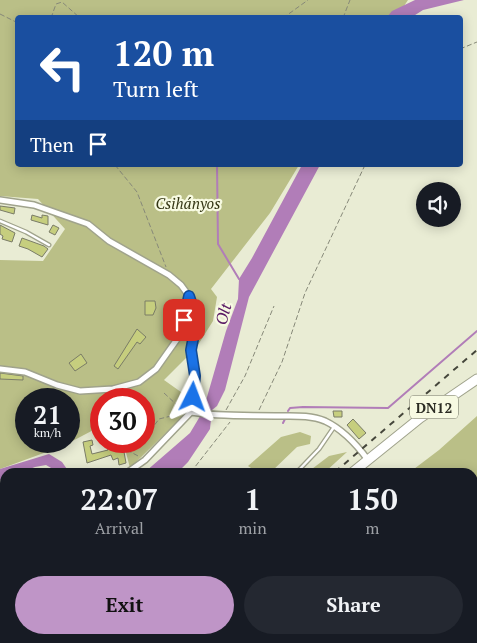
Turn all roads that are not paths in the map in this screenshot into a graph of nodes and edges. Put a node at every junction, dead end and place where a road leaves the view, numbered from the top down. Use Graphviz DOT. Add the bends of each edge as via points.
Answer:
graph roads {
  1 [pos="0,200"];
  2 [pos="0,220"];
  3 [pos="49,245"];
  4 [pos="189,296"];
  5 [pos="0,369"];
  6 [pos="477,379"];
  7 [pos="192,412"];
  8 [pos="335,427"];
  9 [pos="368,460"];
  10 [pos="134,468"];
  11 [pos="301,468"];
  12 [pos="358,468"];
  1 -- 4 [label="street" via="34,205 88,224 109,241 169,275"];
  2 -- 3 [label="lane"];
  4 -- 5 [label="street" via="180,335 156,370 139,382 88,392 57,385 25,372"];
  4 -- 7 [label="street" via="195,329 191,350 195,382"];
  6 -- 9 [label="highway, DN12" via="420,418"];
  7 -- 8 [label="street" via="314,418"];
  7 -- 10 [label="street"];
  8 -- 9 [label="street"];
  8 -- 11 [label="lane"];
  9 -- 12 [label="highway, DN12"];
}
